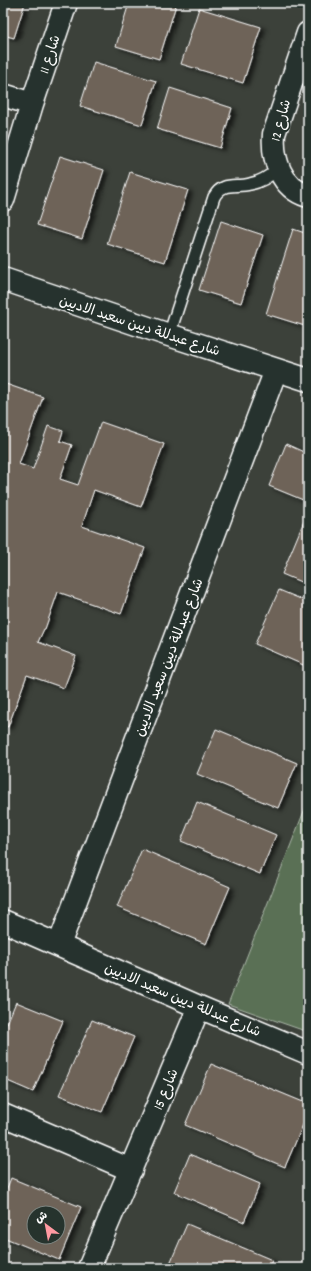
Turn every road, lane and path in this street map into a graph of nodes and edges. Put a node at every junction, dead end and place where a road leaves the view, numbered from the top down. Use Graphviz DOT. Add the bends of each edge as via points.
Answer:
graph roads {
  1 [pos="66,3"];
  2 [pos="308,33"];
  3 [pos="3,95"];
  4 [pos="32,104"];
  5 [pos="278,169"];
  6 [pos="308,196"];
  7 [pos="3,200"];
  8 [pos="3,279"];
  9 [pos="169,335"];
  10 [pos="276,370"];
  11 [pos="308,380"];
  12 [pos="3,921"];
  13 [pos="59,945"];
  14 [pos="199,1007"];
  15 [pos="308,1053"];
  16 [pos="3,1115"];
  17 [pos="130,1170"];
  18 [pos="89,1268"];
  1 -- 4 [label="street, شارع 11"];
  2 -- 5 [label="street, شارع 12" via="274,134 274,152"];
  3 -- 4 [label="street"];
  4 -- 7 [label="street, شارع 11"];
  5 -- 6 [label="street, شارع 12" via="285,180"];
  5 -- 9 [label="lane" via="257,182 225,186 216,193"];
  8 -- 9 [label="street, شارع عبدللة ديين سعيد الاديين"];
  9 -- 10 [label="street, شارع عبدللة ديين سعيد الاديين"];
  10 -- 11 [label="street, شارع عبدللة ديين سعيد الاديين"];
  10 -- 13 [label="street, شارع عبدللة ديين سعيد الاديين"];
  12 -- 13 [label="street, شارع عبدللة ديين سعيد الاديين"];
  13 -- 14 [label="street, شارع عبدللة ديين سعيد الاديين"];
  14 -- 15 [label="street, شارع عبدللة ديين سعيد الاديين"];
  14 -- 17 [label="street, شارع 15"];
  16 -- 17 [label="street"];
  17 -- 18 [label="street, شارع 15"];
}
